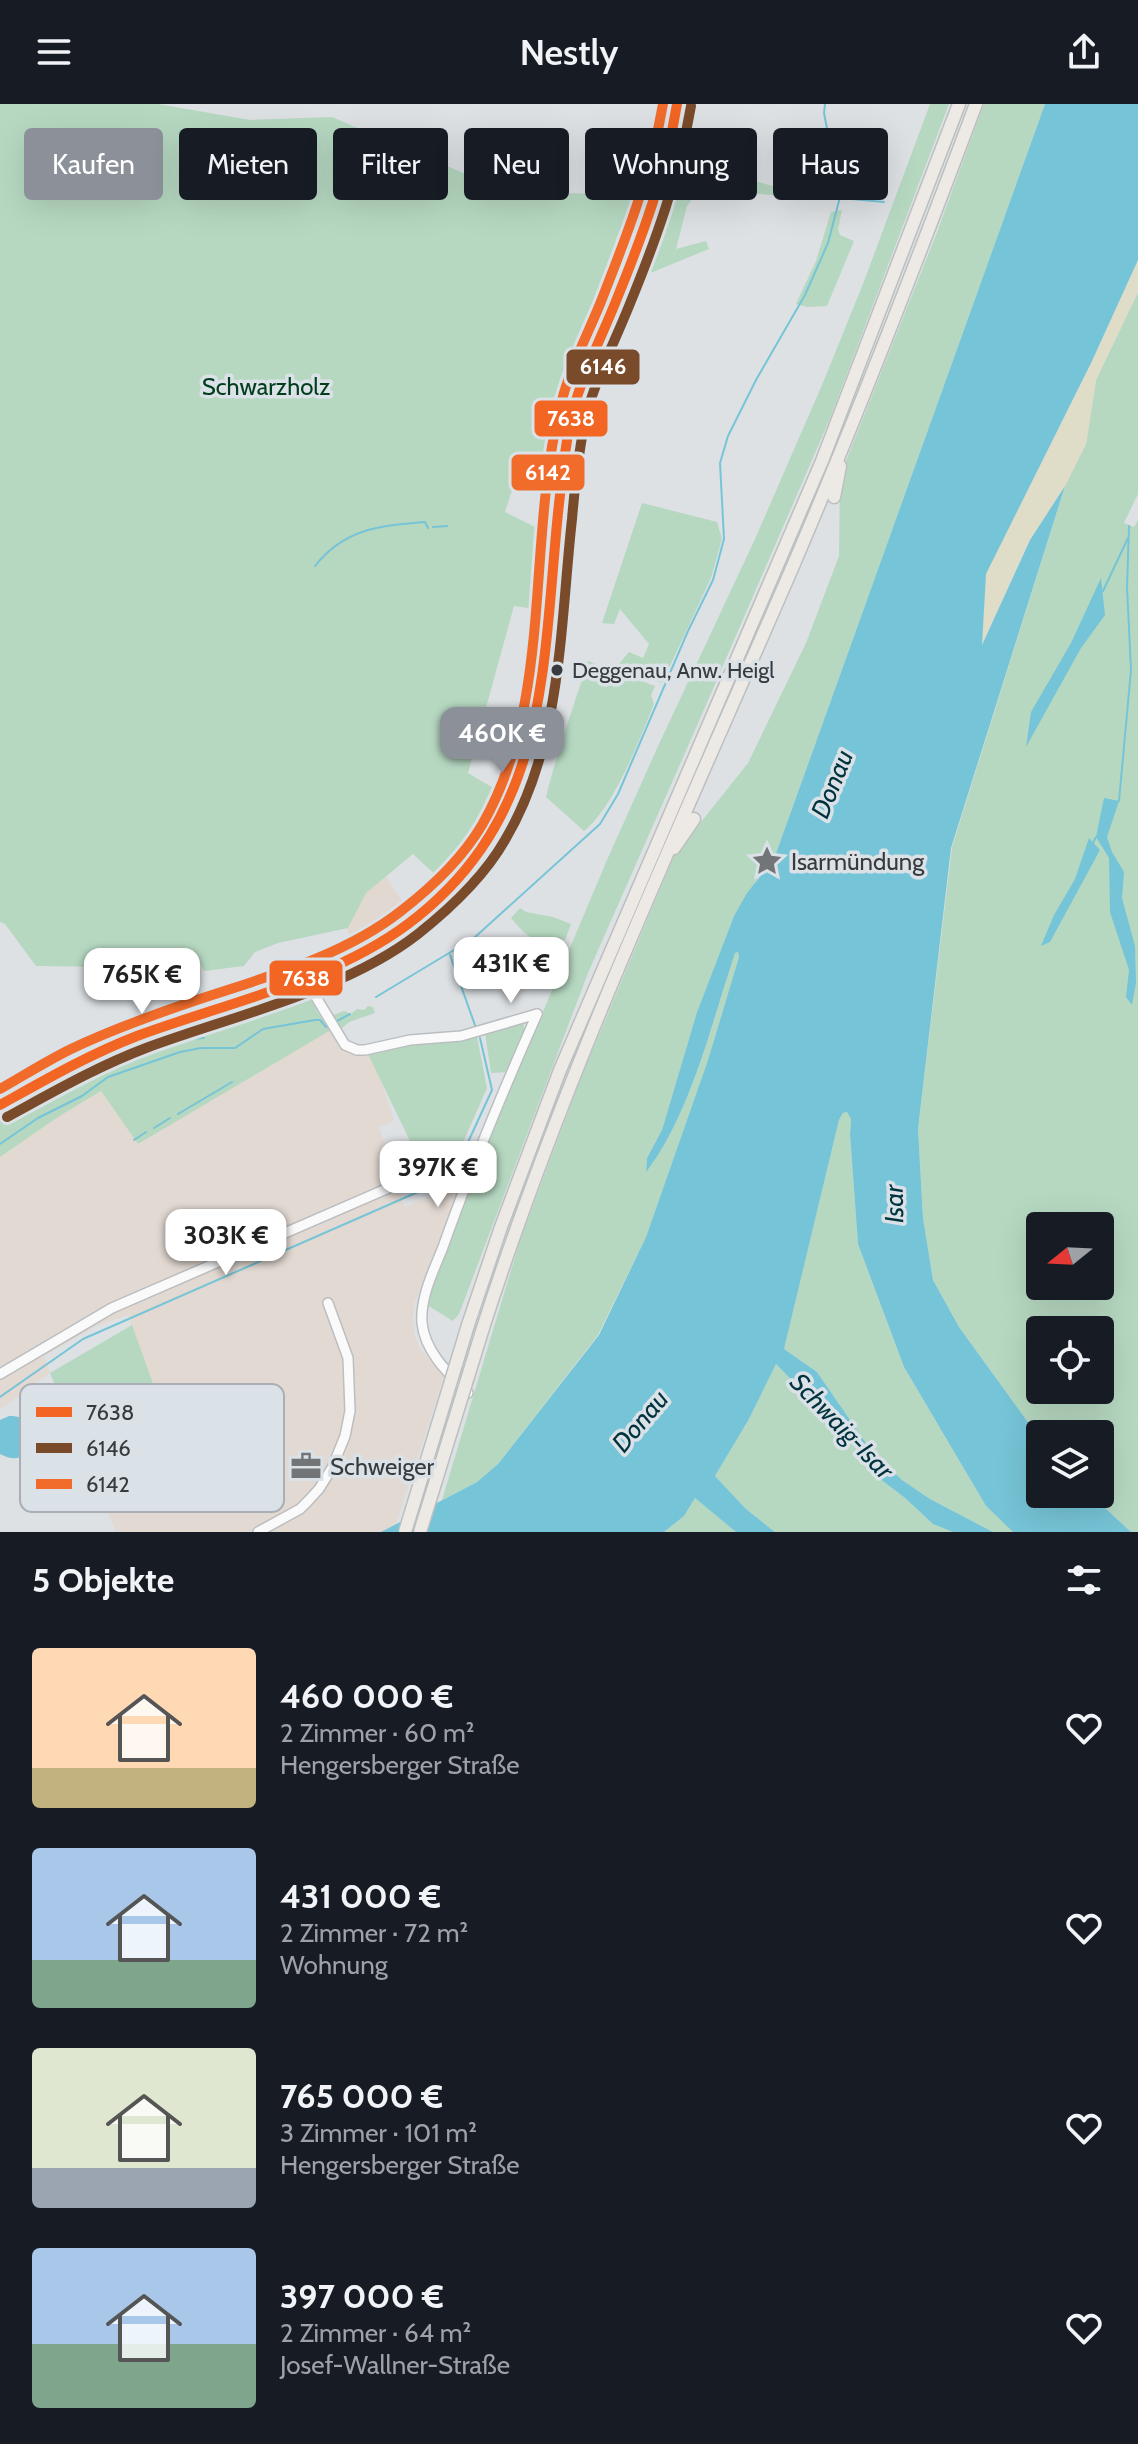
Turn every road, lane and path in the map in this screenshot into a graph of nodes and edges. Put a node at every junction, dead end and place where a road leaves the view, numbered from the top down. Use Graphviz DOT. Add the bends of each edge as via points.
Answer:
graph roads {
  1 [pos="677,104"];
  2 [pos="959,104"];
  3 [pos="976,104"];
  4 [pos="839,454"];
  5 [pos="834,497"];
  6 [pos="694,819"];
  7 [pos="665,855"];
  8 [pos="305,979"];
  9 [pos="0,1105"];
  10 [pos="435,1159"];
  11 [pos="328,1303"];
  12 [pos="0,1374"];
  13 [pos="469,1394"];
  14 [pos="258,1532"];
  15 [pos="405,1532"];
  16 [pos="420,1532"];
  1 -- 8 [label="main road" via="651,213 576,401 560,496 540,702 512,799 485,848 433,905 376,945"];
  2 -- 15 [label="highway, bridge" via="816,476 560,1070 468,1325"];
  3 -- 4 [label="highway"];
  4 -- 5 [label="highway"];
  4 -- 7 [label="highway"];
  6 -- 7 [label="highway"];
  7 -- 16 [label="highway, bridge" via="515,1229"];
  8 -- 9 [label="main road" via="107,1048"];
  8 -- 13 [label="street" via="345,1045 357,1050 461,1036 537,1014 464,1187 422,1306 433,1353"];
  10 -- 12 [label="street" via="407,1180 112,1308"];
  11 -- 14 [label="street" via="348,1358 349,1425 319,1489 300,1509"];
}
